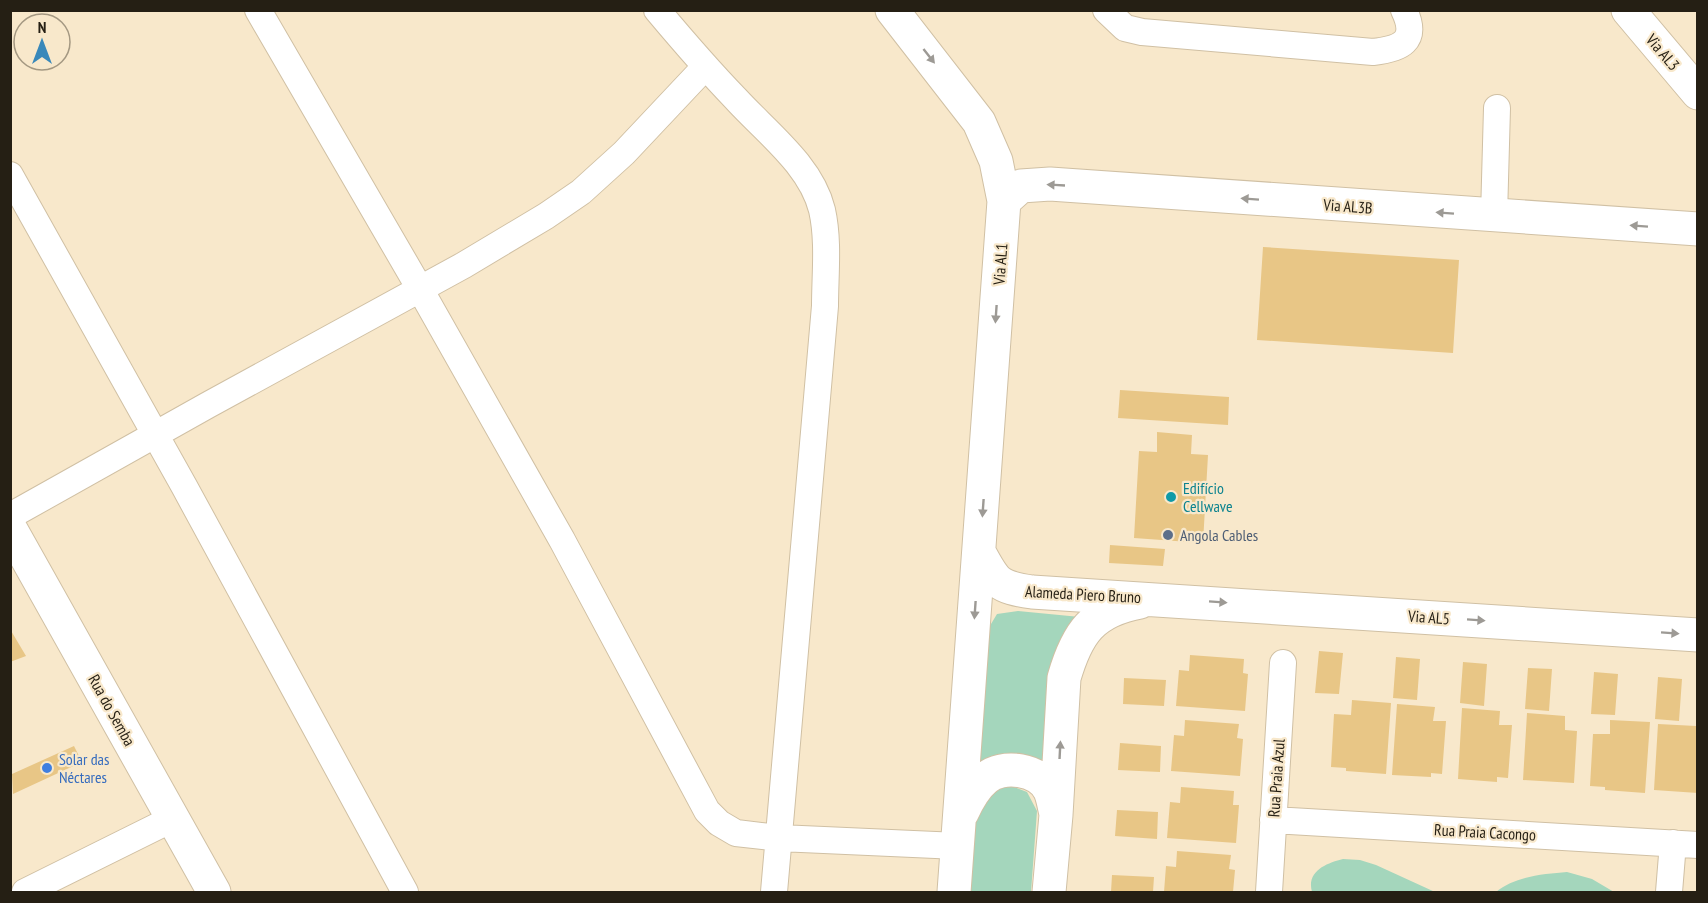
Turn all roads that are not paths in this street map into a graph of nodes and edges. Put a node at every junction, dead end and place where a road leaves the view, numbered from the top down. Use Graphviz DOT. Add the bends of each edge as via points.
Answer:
graph roads {
  1 [pos="258,10"];
  2 [pos="657,10"];
  3 [pos="892,10"];
  4 [pos="1106,10"];
  5 [pos="1404,10"];
  6 [pos="1628,10"];
  7 [pos="705,67"];
  8 [pos="1698,93"];
  9 [pos="1497,108"];
  10 [pos="10,175"];
  11 [pos="1004,201"];
  12 [pos="1494,216"];
  13 [pos="1698,229"];
  14 [pos="420,289"];
  15 [pos="155,435"];
  16 [pos="10,516"];
  17 [pos="10,528"];
  18 [pos="980,552"];
  19 [pos="1160,598"];
  20 [pos="1698,635"];
  21 [pos="1283,663"];
  22 [pos="1056,815"];
  23 [pos="172,819"];
  24 [pos="1273,820"];
  25 [pos="959,833"];
  26 [pos="779,838"];
  27 [pos="1685,844"];
  28 [pos="10,884"];
  29 [pos="12,892"];
  30 [pos="25,892"];
  31 [pos="213,892"];
  32 [pos="405,892"];
  33 [pos="774,892"];
  34 [pos="954,892"];
  35 [pos="1049,892"];
  36 [pos="1269,892"];
  37 [pos="1669,892"];
  1 -- 14 [label="street"];
  2 -- 7 [label="street"];
  3 -- 11 [label="street, Via AL1, one-way" via="979,122 996,161"];
  4 -- 5 [label="street" via="1125,28 1142,32 1373,52 1403,44 1410,22"];
  6 -- 8 [label="street, Via AL3"];
  7 -- 14 [label="street" via="624,153 581,192 536,223"];
  7 -- 26 [label="street" via="793,158 806,177 822,210 826,246 825,306"];
  9 -- 12 [label="street"];
  10 -- 15 [label="street"];
  12 -- 11 [label="street, Via AL3B, one-way" via="1050,184 1021,186"];
  11 -- 18 [label="street, Via AL1, one-way"];
  13 -- 12 [label="street, Via AL3B, one-way"];
  14 -- 15 [label="street"];
  14 -- 26 [label="street" via="562,540 706,811 736,833"];
  15 -- 16 [label="street"];
  15 -- 32 [label="street"];
  17 -- 23 [label="street, Rua do Semba"];
  18 -- 19 [label="street, Alameda Piero Bruno" via="991,573 1010,589"];
  18 -- 25 [label="street, one-way"];
  19 -- 20 [label="street, Via AL5, one-way"];
  22 -- 19 [label="street, Alameda Piero Bruno, one-way" via="1064,678 1069,660 1089,624 1117,606"];
  21 -- 24 [label="street, Rua Praia Azul"];
  22 -- 25 [label="street" via="1049,789 1034,774 1012,769 987,777 970,795"];
  22 -- 35 [label="street, Alameda Piero Bruno"];
  23 -- 30 [label="street"];
  23 -- 31 [label="street, Rua do Semba"];
  24 -- 27 [label="street, Rua Praia Cacongo"];
  24 -- 36 [label="street, Rua Praia Azul"];
  25 -- 26 [label="street"];
  25 -- 34 [label="street"];
  26 -- 33 [label="street"];
  27 -- 37 [label="street"];
  28 -- 29 [label="street"];
}
